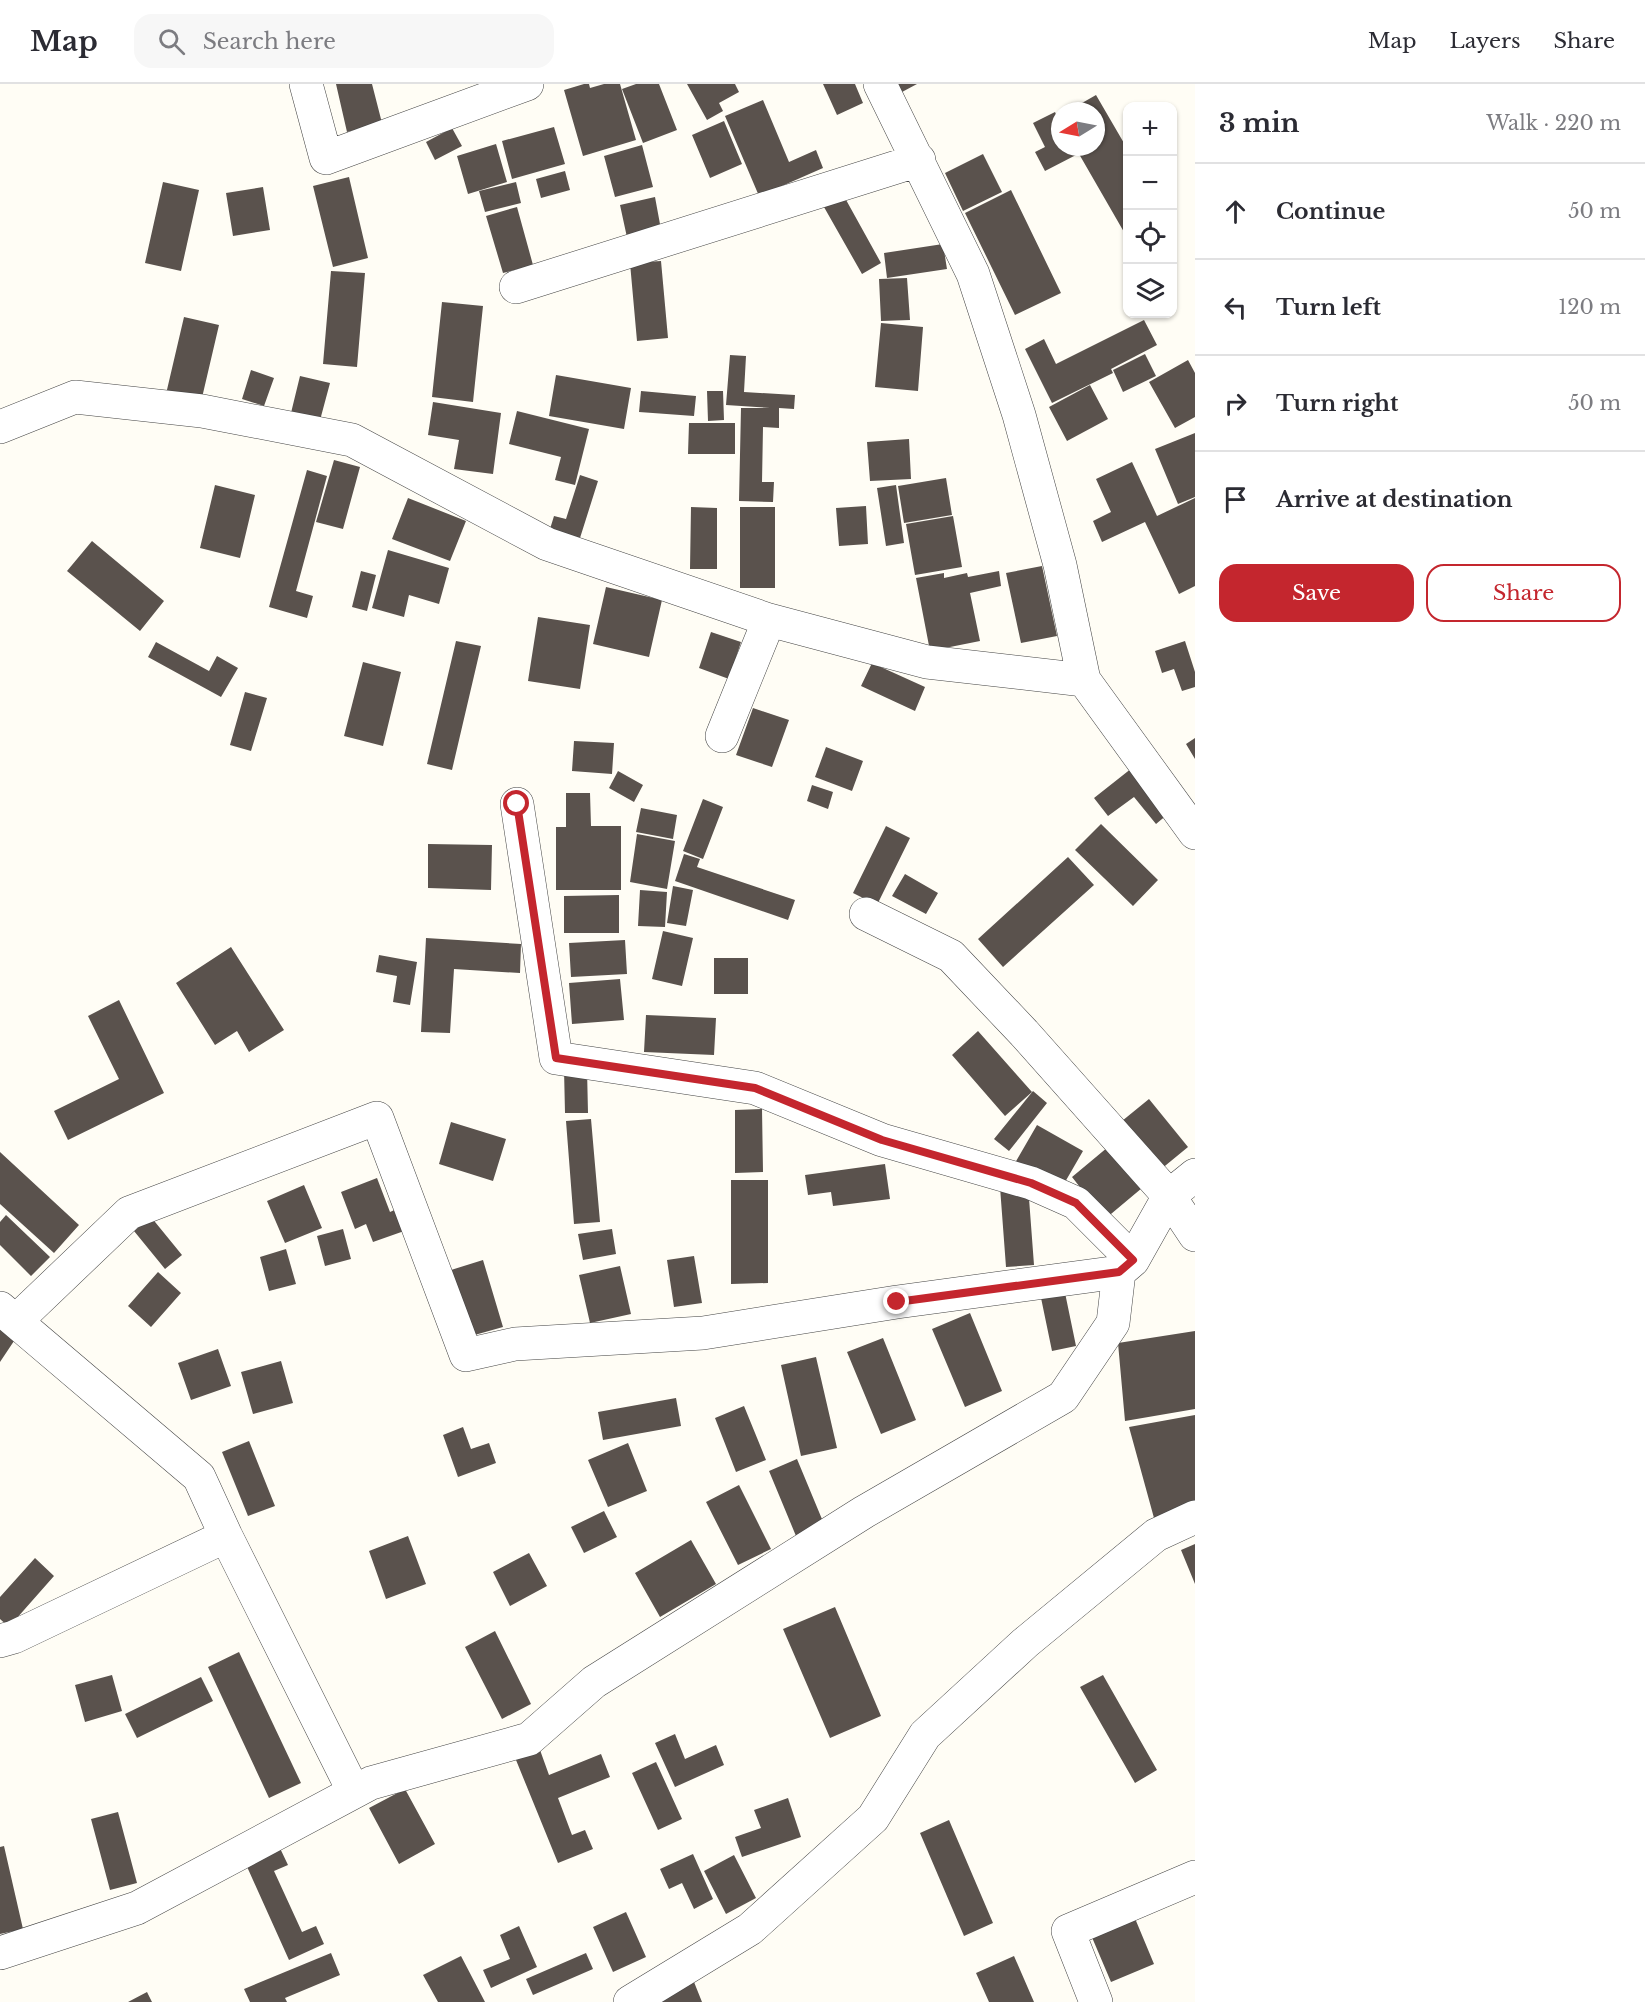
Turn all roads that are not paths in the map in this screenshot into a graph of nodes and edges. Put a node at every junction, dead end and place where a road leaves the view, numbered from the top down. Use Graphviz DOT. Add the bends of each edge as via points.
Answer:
graph roads {
  1 [pos="306,84"];
  2 [pos="527,84"];
  3 [pos="880,84"];
  4 [pos="919,160"];
  5 [pos="516,287"];
  6 [pos="0,427"];
  7 [pos="768,620"];
  8 [pos="1084,680"];
  9 [pos="722,736"];
  10 [pos="517,804"];
  11 [pos="1195,833"];
  12 [pos="866,914"];
  13 [pos="1195,1175"];
  14 [pos="1169,1196"];
  15 [pos="1195,1235"];
  16 [pos="1126,1266"];
  17 [pos="8,1315"];
  18 [pos="1195,1517"];
  19 [pos="226,1536"];
  20 [pos="0,1641"];
  21 [pos="354,1792"];
  22 [pos="1195,1877"];
  23 [pos="0,1953"];
  24 [pos="630,2002"];
  25 [pos="1096,2002"];
  1 -- 2 [label="street" via="326,158"];
  3 -- 4 [label="street"];
  4 -- 5 [label="street"];
  4 -- 8 [label="street" via="973,274 1016,404 1060,565"];
  6 -- 7 [label="street" via="75,397 202,411 352,440 547,544"];
  7 -- 8 [label="street" via="927,663"];
  7 -- 9 [label="street"];
  8 -- 11 [label="street"];
  10 -- 16 [label="street" via="556,1058 755,1088 882,1140 1031,1183 1076,1203"];
  12 -- 14 [label="street" via="951,956"];
  13 -- 14 [label="street"];
  14 -- 15 [label="street"];
  14 -- 16 [label="street"];
  16 -- 17 [label="street" via="703,1333 515,1344 466,1355 378,1119 129,1213"];
  16 -- 21 [label="street" via="1113,1323 1063,1397 864,1512 594,1682 529,1739 370,1784"];
  17 -- 19 [label="street" via="199,1477"];
  18 -- 24 [label="street" via="1156,1535 1025,1643 925,1735 873,1818 750,1929"];
  19 -- 20 [label="street"];
  19 -- 21 [label="street"];
  21 -- 23 [label="street" via="137,1908"];
  22 -- 25 [label="street" via="1068,1931"];
}
